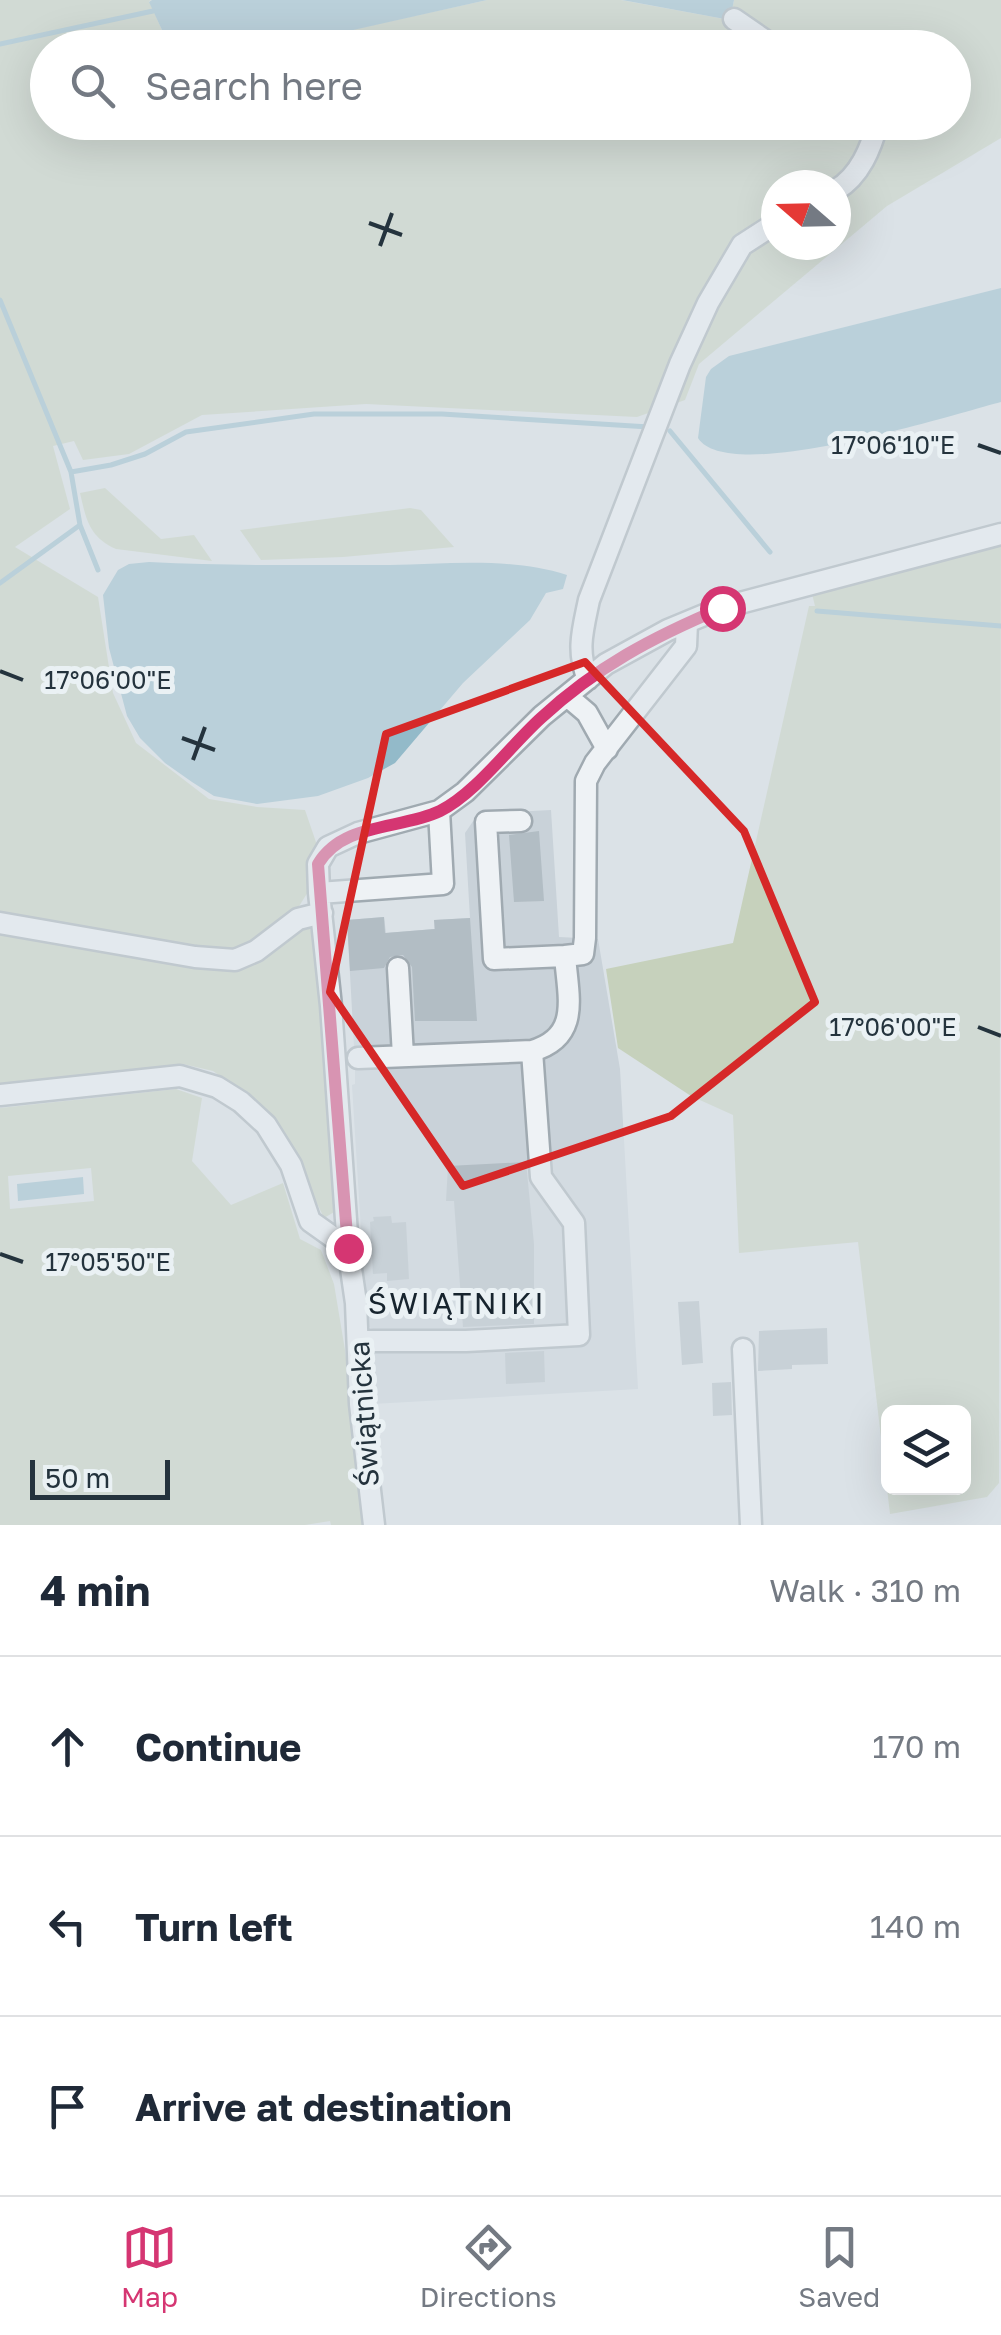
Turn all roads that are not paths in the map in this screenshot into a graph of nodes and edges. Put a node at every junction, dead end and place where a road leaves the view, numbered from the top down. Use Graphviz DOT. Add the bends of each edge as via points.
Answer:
graph roads {
  1 [pos="734,18"];
  2 [pos="751,30"];
  3 [pos="872,140"];
  4 [pos="851,179"];
  5 [pos="761,233"];
  6 [pos="1001,534"];
  7 [pos="687,622"];
  8 [pos="588,678"];
  9 [pos="567,696"];
  10 [pos="608,749"];
  11 [pos="439,811"];
  12 [pos="521,821"];
  13 [pos="320,903"];
  14 [pos="0,924"];
  15 [pos="565,956"];
  16 [pos="398,968"];
  17 [pos="532,1051"];
  18 [pos="403,1056"];
  19 [pos="358,1058"];
  20 [pos="0,1095"];
  21 [pos="348,1248"];
  22 [pos="358,1341"];
  23 [pos="743,1349"];
  24 [pos="374,1525"];
  25 [pos="751,1525"];
  1 -- 2 [label="street"];
  3 -- 4 [label="street"];
  5 -- 8 [label="street" via="742,246 680,364 589,600 580,641"];
  6 -- 7 [label="street"];
  7 -- 8 [label="street"];
  7 -- 10 [label="street" via="686,646"];
  8 -- 9 [label="street"];
  9 -- 10 [label="street"];
  9 -- 11 [label="street"];
  10 -- 15 [label="street" via="586,781 583,954"];
  11 -- 13 [label="street, Świątnicka" via="328,847 318,864"];
  11 -- 13 [label="street" via="443,884"];
  12 -- 15 [label="street" via="486,822 494,960"];
  13 -- 14 [label="street" via="235,960"];
  13 -- 21 [label="street, Świątnicka"];
  15 -- 17 [label="street" via="564,1031 550,1046"];
  16 -- 18 [label="street"];
  17 -- 18 [label="street"];
  17 -- 22 [label="street" via="541,1177 574,1224 579,1335"];
  18 -- 19 [label="street"];
  20 -- 21 [label="street" via="180,1076 217,1088 266,1125 291,1165 310,1221"];
  21 -- 22 [label="street, Świątnicka"];
  22 -- 24 [label="street, Świątnicka"];
  23 -- 25 [label="street"];
}
